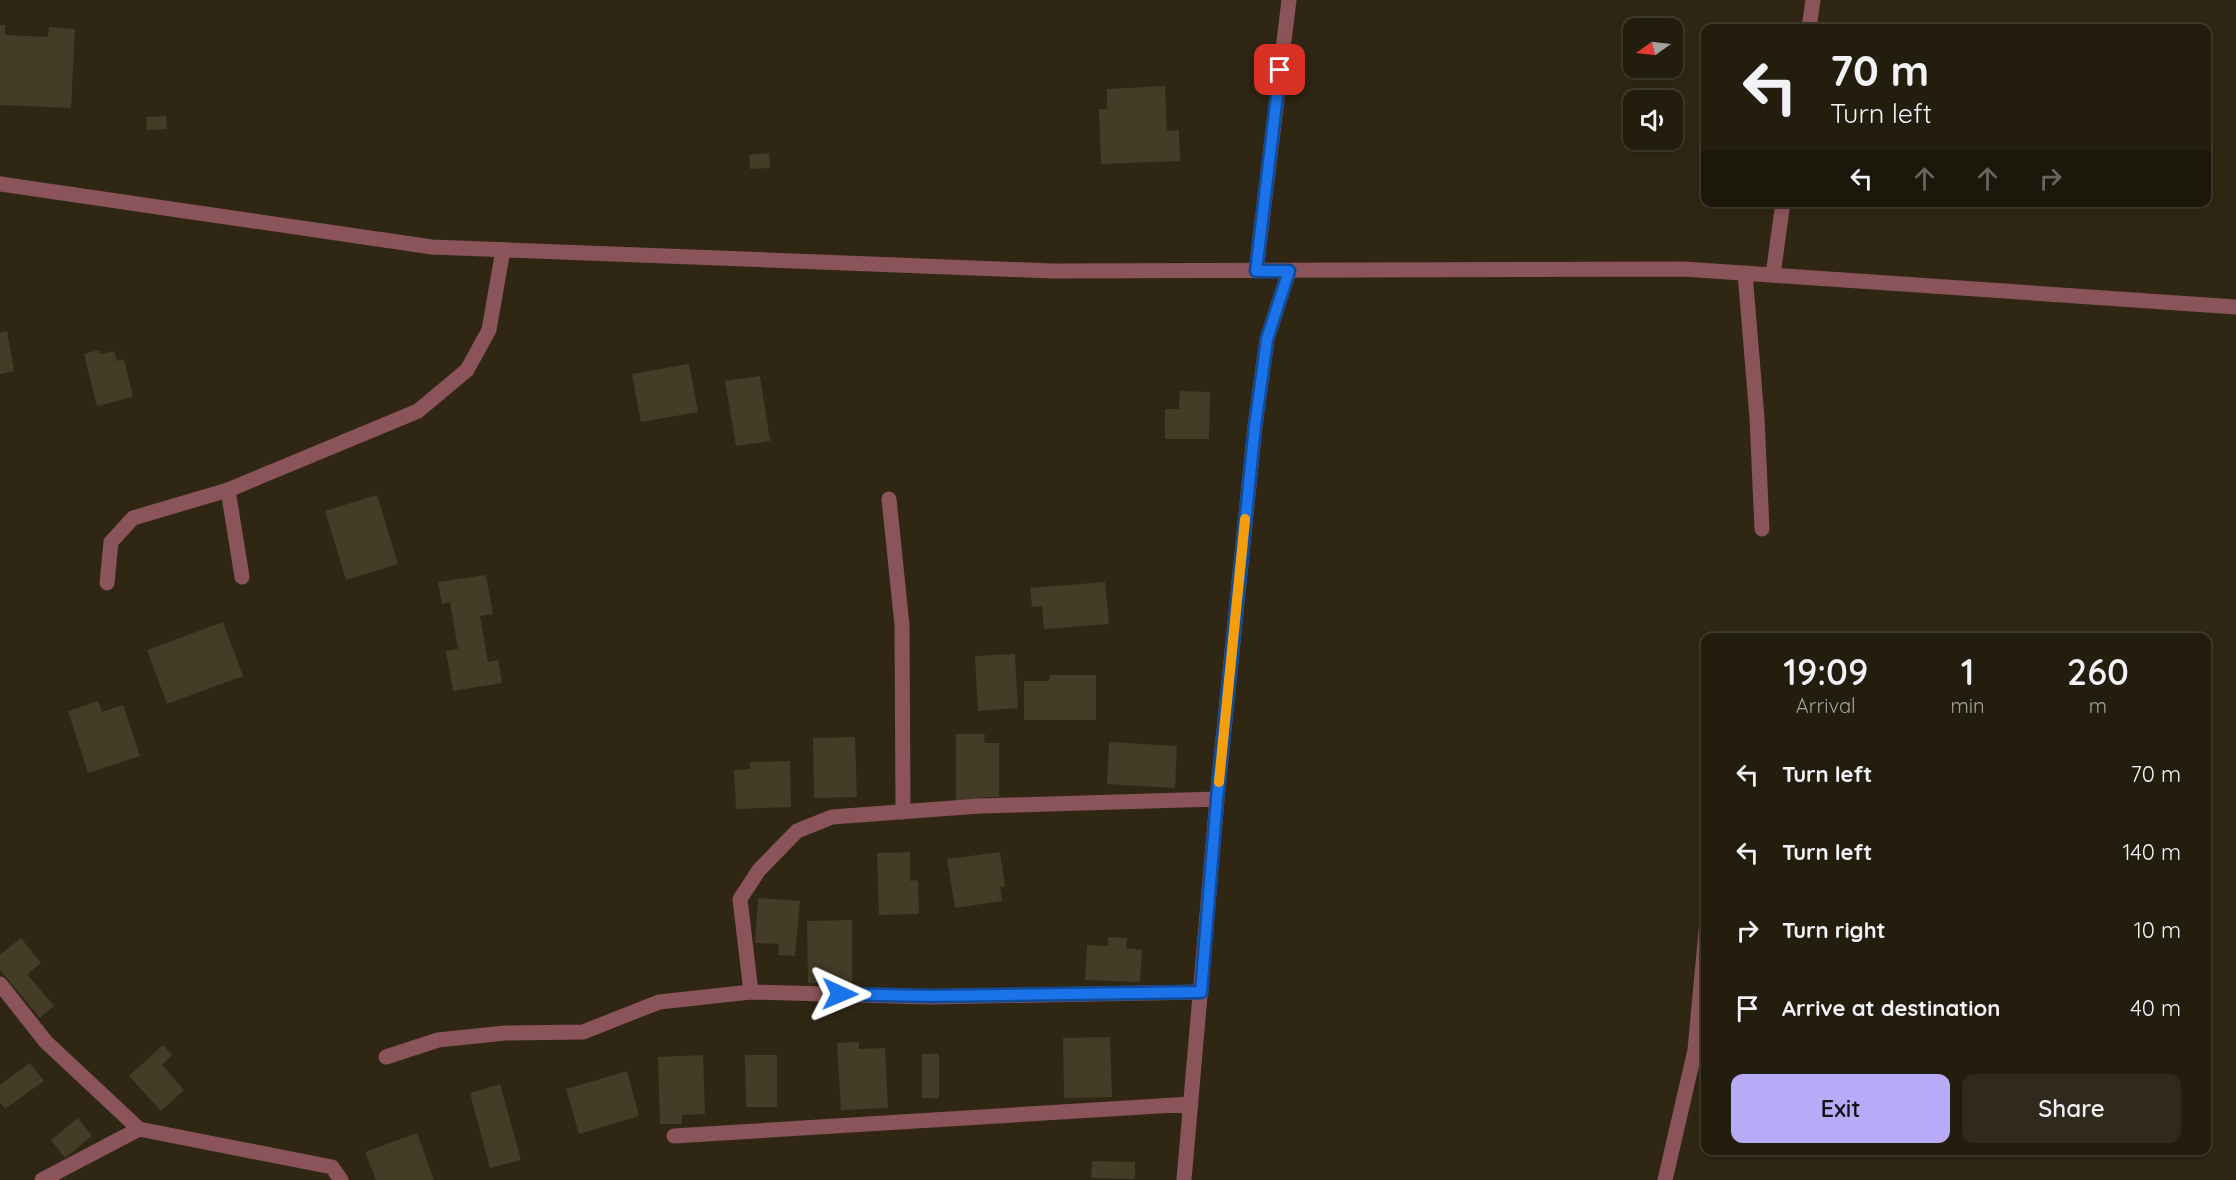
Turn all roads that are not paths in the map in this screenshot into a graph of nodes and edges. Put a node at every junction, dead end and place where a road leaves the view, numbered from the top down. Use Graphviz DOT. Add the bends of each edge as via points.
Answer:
graph roads {
  1 [pos="1289,0"];
  2 [pos="1813,0"];
  3 [pos="1810,24"];
  4 [pos="0,184"];
  5 [pos="1783,207"];
  6 [pos="503,250"];
  7 [pos="1256,271"];
  8 [pos="1289,271"];
  9 [pos="1745,273"];
  10 [pos="1773,275"];
  11 [pos="2236,308"];
  12 [pos="228,490"];
  13 [pos="889,499"];
  14 [pos="1762,528"];
  15 [pos="242,577"];
  16 [pos="107,583"];
  17 [pos="1217,799"];
  18 [pos="903,812"];
  19 [pos="0,984"];
  20 [pos="1701,985"];
  21 [pos="751,992"];
  22 [pos="1201,992"];
  23 [pos="386,1058"];
  24 [pos="1191,1104"];
  25 [pos="139,1129"];
  26 [pos="674,1136"];
  27 [pos="42,1180"];
  28 [pos="341,1180"];
  29 [pos="1184,1180"];
  30 [pos="1665,1180"];
  1 -- 7 [label="street"];
  2 -- 3 [label="street"];
  4 -- 6 [label="street" via="432,247"];
  5 -- 10 [label="street"];
  6 -- 7 [label="street" via="1052,271"];
  6 -- 12 [label="street" via="489,330 467,370 418,411"];
  7 -- 8 [label="street"];
  8 -- 9 [label="street" via="1684,269"];
  8 -- 17 [label="street" via="1267,339 1255,426"];
  9 -- 10 [label="street"];
  9 -- 14 [label="street" via="1758,418"];
  10 -- 11 [label="street"];
  12 -- 15 [label="street"];
  12 -- 16 [label="street" via="134,518 111,542"];
  13 -- 18 [label="street" via="902,625"];
  17 -- 18 [label="street"];
  17 -- 22 [label="street"];
  18 -- 21 [label="street" via="832,816 797,831 759,870 740,899"];
  19 -- 25 [label="street" via="46,1042"];
  20 -- 30 [label="street" via="1695,1050"];
  21 -- 22 [label="street" via="929,996"];
  21 -- 23 [label="street" via="659,1002 583,1032 505,1033 438,1040"];
  22 -- 24 [label="street"];
  24 -- 26 [label="street"];
  24 -- 29 [label="street"];
  25 -- 27 [label="street"];
  25 -- 28 [label="street" via="332,1167"];
}
